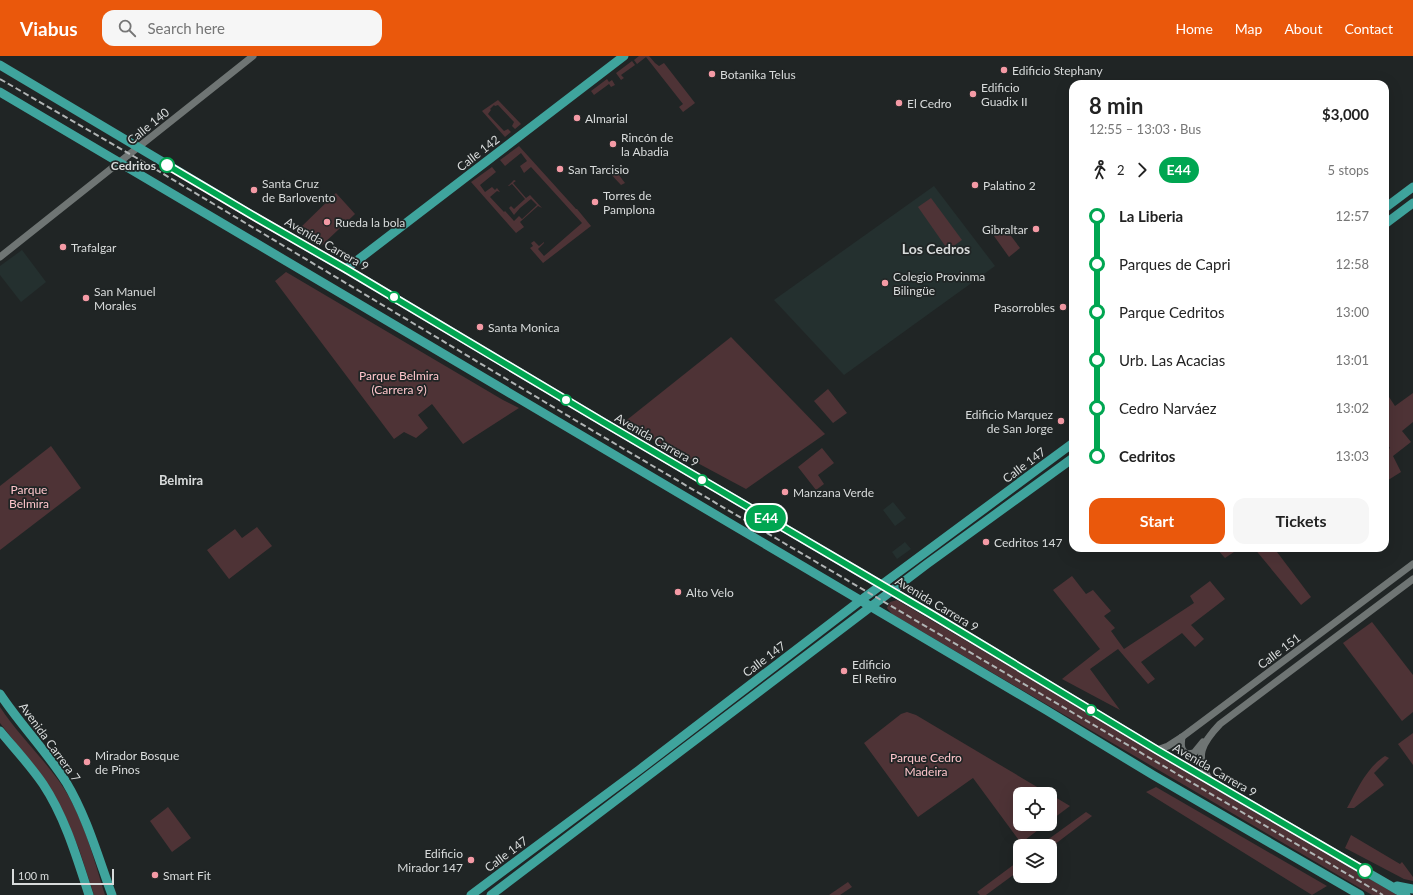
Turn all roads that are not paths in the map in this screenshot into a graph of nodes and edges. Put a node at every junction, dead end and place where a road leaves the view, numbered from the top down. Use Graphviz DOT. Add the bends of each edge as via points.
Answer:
graph roads {
  1 [pos="253,56"];
  2 [pos="624,56"];
  3 [pos="0,65"];
  4 [pos="0,92"];
  5 [pos="138,148"];
  6 [pos="119,163"];
  7 [pos="1413,187"];
  8 [pos="1413,203"];
  9 [pos="1389,205"];
  10 [pos="1389,221"];
  11 [pos="0,257"];
  12 [pos="346,269"];
  13 [pos="1069,446"];
  14 [pos="1069,461"];
  15 [pos="1413,564"];
  16 [pos="908,578"];
  17 [pos="1413,579"];
  18 [pos="882,585"];
  19 [pos="892,591"];
  20 [pos="861,600"];
  21 [pos="908,601"];
  22 [pos="872,606"];
  23 [pos="0,694"];
  24 [pos="0,731"];
  25 [pos="1208,736"];
  26 [pos="1182,737"];
  27 [pos="1157,750"];
  28 [pos="1211,782"];
  29 [pos="1388,884"];
  30 [pos="1413,889"];
  31 [pos="89,895"];
  32 [pos="112,895"];
  33 [pos="470,895"];
  34 [pos="491,895"];
  35 [pos="1360,895"];
  36 [pos="1406,895"];
  1 -- 5 [label="street, Calle 140"];
  2 -- 12 [label="main road, Calle 142"];
  3 -- 5 [label="main road, Avenida Carrera 9"];
  4 -- 6 [label="main road"];
  5 -- 6 [label="street, Calle 140"];
  5 -- 12 [label="main road, Avenida Carrera 9"];
  6 -- 11 [label="street, Calle 140"];
  6 -- 20 [label="main road"];
  7 -- 9 [label="main road"];
  8 -- 10 [label="main road"];
  12 -- 18 [label="main road, Avenida Carrera 9"];
  13 -- 18 [label="main road, Calle 147"];
  14 -- 16 [label="main road, Calle 147"];
  15 -- 26 [label="street, Calle 151"];
  16 -- 19 [label="main road, Calle 147"];
  16 -- 21 [label="main road" via="905,587"];
  17 -- 25 [label="street, Calle 151" via="1230,716"];
  18 -- 19 [label="main road, Avenida Carrera 9"];
  18 -- 20 [label="main road, Calle 147"];
  19 -- 21 [label="main road, Avenida Carrera 9"];
  19 -- 22 [label="main road, Calle 147"];
  20 -- 22 [label="main road"];
  20 -- 33 [label="main road, Calle 147"];
  21 -- 27 [label="main road, Avenida Carrera 9"];
  22 -- 34 [label="main road, Calle 147"];
  22 -- 35 [label="main road" via="1153,775"];
  23 -- 32 [label="main road, Avenida Carrera 7" via="66,783 83,816"];
  24 -- 31 [label="main road" via="43,784 54,804"];
  25 -- 26 [label="street" via="1191,754 1183,751"];
  25 -- 28 [label="street, Calle 151" via="1201,758 1205,773"];
  26 -- 27 [label="street, Calle 151"];
  27 -- 28 [label="main road, Avenida Carrera 9"];
  28 -- 29 [label="main road, Avenida Carrera 9"];
  29 -- 30 [label="main road"];
  29 -- 36 [label="main road, Avenida Carrera 9"];
}
